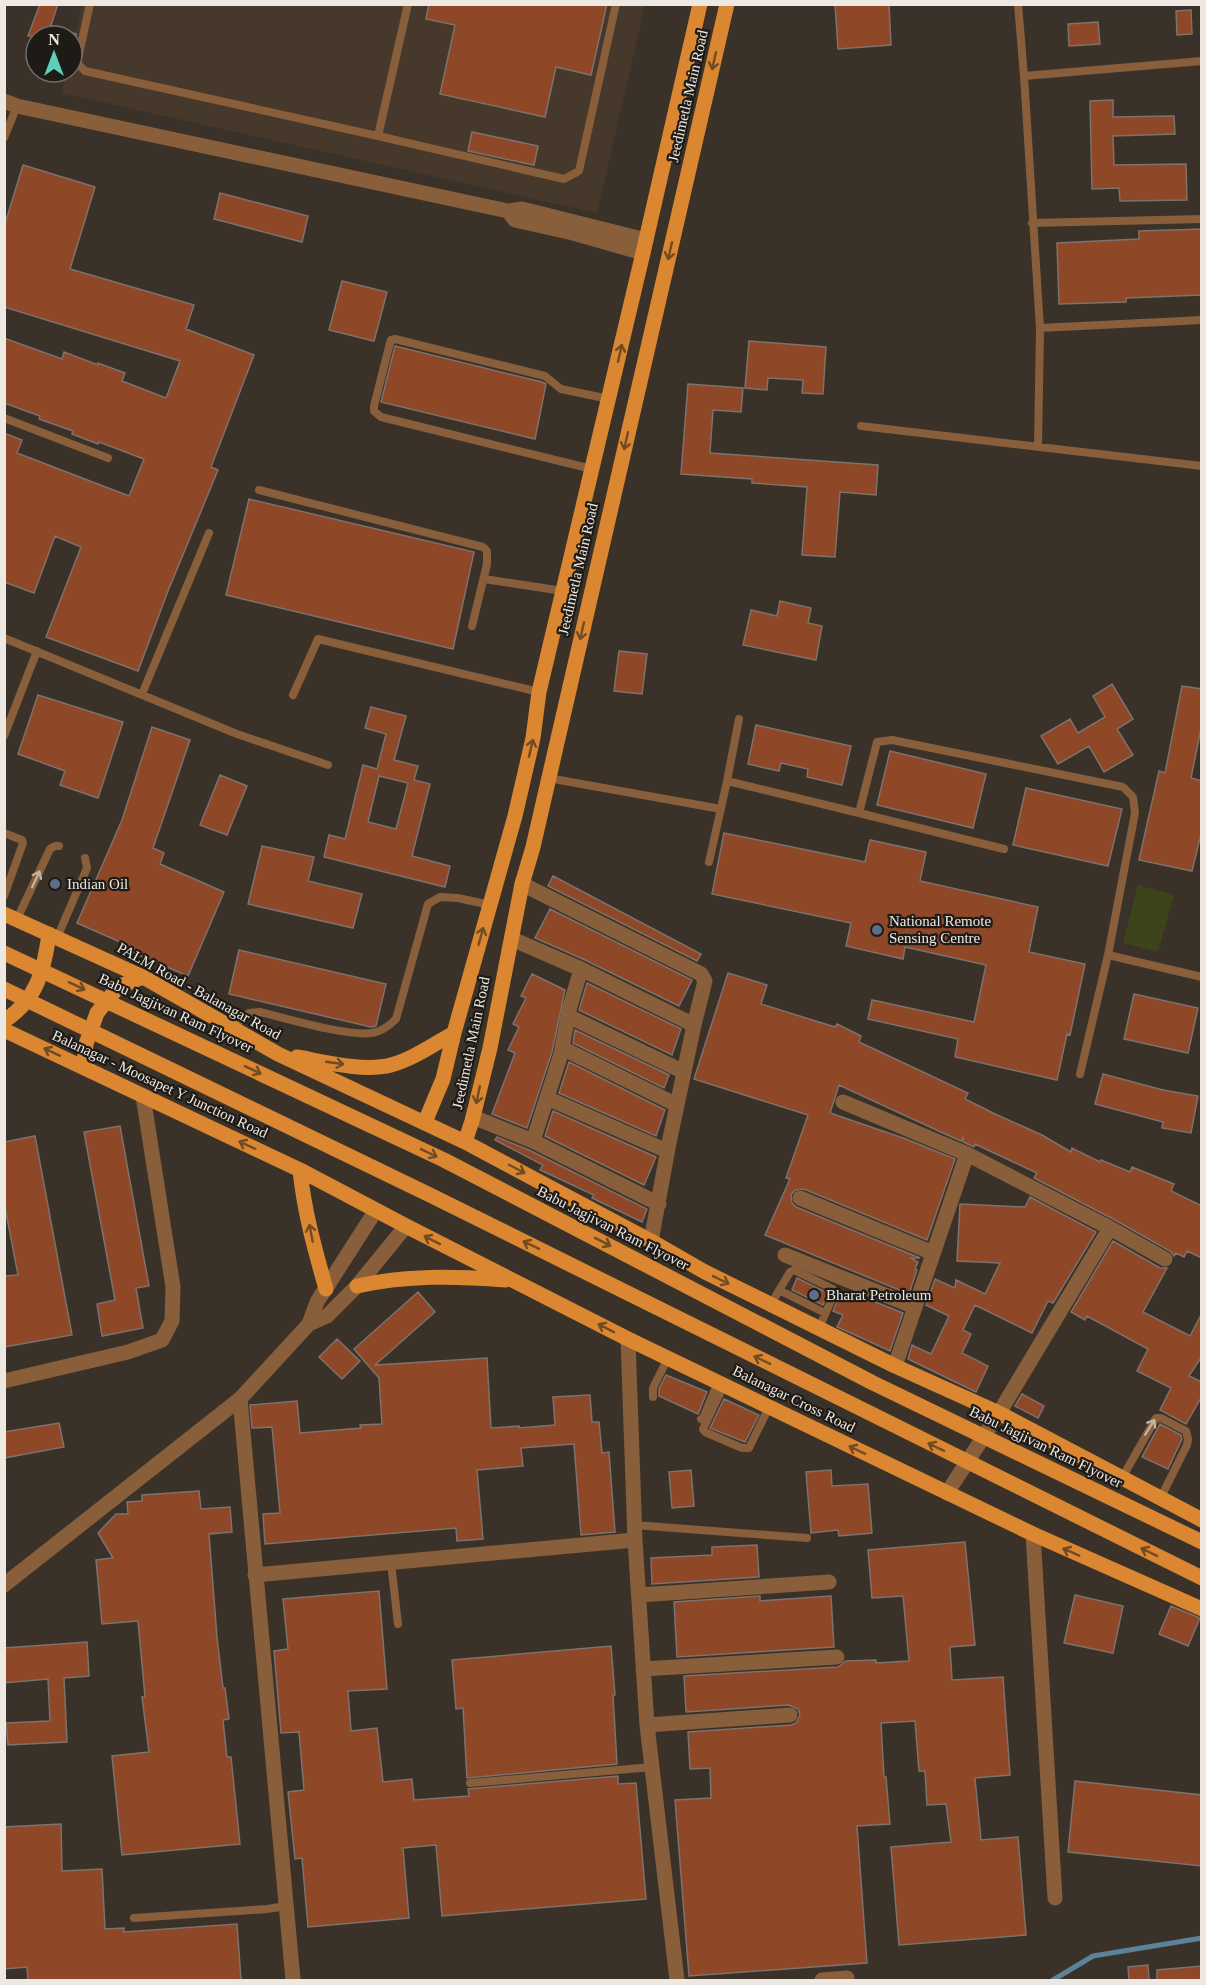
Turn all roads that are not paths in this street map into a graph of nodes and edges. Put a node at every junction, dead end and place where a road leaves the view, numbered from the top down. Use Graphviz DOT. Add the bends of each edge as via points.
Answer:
graph roads {
  1 [pos="90,4"];
  2 [pos="408,4"];
  3 [pos="616,4"];
  4 [pos="700,4"];
  5 [pos="727,4"];
  6 [pos="1018,4"];
  7 [pos="1202,61"];
  8 [pos="1024,76"];
  9 [pos="11,103"];
  10 [pos="378,136"];
  11 [pos="4,138"];
  12 [pos="1202,219"];
  13 [pos="1032,223"];
  14 [pos="645,247"];
  15 [pos="1202,320"];
  16 [pos="1040,328"];
  17 [pos="610,393"];
  18 [pos="637,393"];
  19 [pos="4,418"];
  20 [pos="861,426"];
  21 [pos="1038,447"];
  22 [pos="108,458"];
  23 [pos="1202,466"];
  24 [pos="592,469"];
  25 [pos="259,490"];
  26 [pos="209,533"];
  27 [pos="484,579"];
  28 [pos="563,591"];
  29 [pos="472,626"];
  30 [pos="4,638"];
  31 [pos="37,651"];
  32 [pos="539,692"];
  33 [pos="142,694"];
  34 [pos="293,695"];
  35 [pos="739,719"];
  36 [pos="4,736"];
  37 [pos="328,765"];
  38 [pos="548,778"];
  39 [pos="727,782"];
  40 [pos="721,809"];
  41 [pos="859,813"];
  42 [pos="4,832"];
  43 [pos="59,846"];
  44 [pos="1004,849"];
  45 [pos="85,858"];
  46 [pos="709,862"];
  47 [pos="522,884"];
  48 [pos="4,896"];
  49 [pos="490,905"];
  50 [pos="11,917"];
  51 [pos="53,936"];
  52 [pos="512,939"];
  53 [pos="4,953"];
  54 [pos="1108,955"];
  55 [pos="581,969"];
  56 [pos="143,977"];
  57 [pos="1202,977"];
  58 [pos="4,989"];
  59 [pos="568,1016"];
  60 [pos="4,1021"];
  61 [pos="694,1025"];
  62 [pos="231,1028"];
  63 [pos="4,1030"];
  64 [pos="454,1033"];
  65 [pos="562,1048"];
  66 [pos="278,1054"];
  67 [pos="84,1067"];
  68 [pos="684,1072"];
  69 [pos="1080,1074"];
  70 [pos="143,1096"];
  71 [pos="547,1098"];
  72 [pos="843,1102"];
  73 [pos="677,1105"];
  74 [pos="473,1117"];
  75 [pos="425,1122"];
  76 [pos="533,1141"];
  77 [pos="465,1142"];
  78 [pos="667,1151"];
  79 [pos="967,1154"];
  80 [pos="300,1170"];
  81 [pos="800,1198"];
  82 [pos="659,1204"];
  83 [pos="376,1210"];
  84 [pos="405,1226"];
  85 [pos="1110,1228"];
  86 [pos="651,1241"];
  87 [pos="933,1253"];
  88 [pos="785,1255"];
  89 [pos="1165,1259"];
  90 [pos="512,1280"];
  91 [pos="357,1286"];
  92 [pos="327,1289"];
  93 [pos="779,1290"];
  94 [pos="771,1304"];
  95 [pos="915,1307"];
  96 [pos="825,1313"];
  97 [pos="309,1324"];
  98 [pos="819,1328"];
  99 [pos="628,1339"];
  100 [pos="668,1358"];
  101 [pos="895,1366"];
  102 [pos="4,1381"];
  103 [pos="721,1384"];
  104 [pos="653,1397"];
  105 [pos="240,1399"];
  106 [pos="769,1407"];
  107 [pos="999,1413"];
  108 [pos="701,1419"];
  109 [pos="1122,1478"];
  110 [pos="947,1493"];
  111 [pos="1160,1499"];
  112 [pos="1200,1517"];
  113 [pos="634,1533"];
  114 [pos="1033,1534"];
  115 [pos="807,1538"];
  116 [pos="1202,1542"];
  117 [pos="391,1563"];
  118 [pos="255,1575"];
  119 [pos="1202,1578"];
  120 [pos="829,1582"];
  121 [pos="4,1585"];
  122 [pos="639,1595"];
  123 [pos="1202,1609"];
  124 [pos="398,1624"];
  125 [pos="837,1657"];
  126 [pos="643,1668"];
  127 [pos="790,1715"];
  128 [pos="647,1725"];
  129 [pos="652,1767"];
  130 [pos="470,1784"];
  131 [pos="1055,1898"];
  132 [pos="286,1906"];
  133 [pos="134,1918"];
  134 [pos="847,1978"];
  135 [pos="293,1980"];
  136 [pos="677,1980"];
  137 [pos="822,1980"];
  1 -- 10 [label="lane" via="76,63 85,71"];
  2 -- 10 [label="lane"];
  3 -- 10 [label="lane" via="579,171 564,179"];
  4 -- 14 [label="main road, Jeedimetla Main Road"];
  5 -- 18 [label="main road, Jeedimetla Main Road, one-way"];
  6 -- 8 [label="lane"];
  7 -- 8 [label="lane"];
  8 -- 13 [label="lane"];
  9 -- 11 [label="lane"];
  9 -- 14 [label="street" via="507,211 515,220"];
  12 -- 13 [label="lane"];
  13 -- 16 [label="lane"];
  17 -- 14 [label="main road, Jeedimetla Main Road, one-way"];
  15 -- 16 [label="lane"];
  16 -- 21 [label="lane"];
  17 -- 18 [label="main road"];
  17 -- 24 [label="main road, Jeedimetla Main Road"];
  17 -- 24 [label="lane" via="561,389 545,376 395,339 390,343 374,406 381,417"];
  18 -- 38 [label="main road, Jeedimetla Main Road, one-way"];
  19 -- 22 [label="lane"];
  20 -- 21 [label="lane"];
  21 -- 23 [label="lane"];
  24 -- 28 [label="main road, Jeedimetla Main Road"];
  25 -- 27 [label="lane" via="483,547 488,558"];
  26 -- 33 [label="lane"];
  27 -- 28 [label="lane"];
  27 -- 29 [label="lane"];
  28 -- 32 [label="main road, Jeedimetla Main Road"];
  30 -- 31 [label="lane"];
  31 -- 33 [label="lane"];
  31 -- 36 [label="lane"];
  32 -- 34 [label="lane" via="318,639"];
  49 -- 32 [label="main road, Jeedimetla Main Road, one-way" via="533,738"];
  33 -- 37 [label="lane" via="237,734"];
  35 -- 39 [label="lane"];
  38 -- 40 [label="lane"];
  38 -- 47 [label="main road, Jeedimetla Main Road"];
  39 -- 40 [label="lane"];
  39 -- 41 [label="lane"];
  40 -- 46 [label="lane"];
  41 -- 44 [label="lane"];
  41 -- 54 [label="lane" via="877,742 892,740 1123,787 1133,797 1135,813"];
  42 -- 48 [label="lane" via="23,843"];
  50 -- 43 [label="lane, one-way" via="50,849"];
  45 -- 51 [label="lane" via="87,868"];
  47 -- 52 [label="main road, Jeedimetla Main Road"];
  47 -- 61 [label="street" via="701,974 704,992"];
  49 -- 62 [label="lane" via="440,897 428,904 396,1019 387,1027 374,1033 353,1033 260,1012 249,1013"];
  64 -- 49 [label="main road, Jeedimetla Main Road, one-way"];
  50 -- 51 [label="main road, PALM Road - Balanagar Road"];
  51 -- 56 [label="main road, PALM Road - Balanagar Road"];
  51 -- 60 [label="main road" via="37,986 18,1012"];
  52 -- 55 [label="street"];
  52 -- 74 [label="main road, Jeedimetla Main Road, one-way"];
  53 -- 116 [label="main road, Babu Jagjivan Ram Flyover, one-way, bridge" via="444,1160 873,1383"];
  54 -- 57 [label="lane"];
  54 -- 69 [label="lane"];
  55 -- 59 [label="street"];
  55 -- 61 [label="street"];
  56 -- 62 [label="main road, PALM Road - Balanagar Road"];
  56 -- 67 [label="main road" via="118,987 97,1012 86,1044"];
  119 -- 58 [label="main road, one-way, bridge"];
  59 -- 65 [label="street"];
  59 -- 68 [label="street"];
  61 -- 68 [label="street"];
  62 -- 66 [label="main road, PALM Road - Balanagar Road"];
  67 -- 63 [label="main road, Balanagar - Moosapet Y Junction Road, one-way"];
  66 -- 64 [label="main road, one-way" via="371,1067 391,1065"];
  64 -- 75 [label="main road, Jeedimetla Main Road" via="443,1079"];
  65 -- 71 [label="street"];
  65 -- 73 [label="street"];
  66 -- 75 [label="main road, PALM Road - Balanagar Road"];
  67 -- 70 [label="main road, Balanagar - Moosapet Y Junction Road"];
  68 -- 73 [label="street"];
  80 -- 70 [label="main road, Balanagar - Moosapet Y Junction Road, one-way"];
  70 -- 102 [label="street" via="173,1287 172,1321 162,1340 128,1352"];
  71 -- 76 [label="street"];
  71 -- 78 [label="street"];
  72 -- 79 [label="street"];
  73 -- 78 [label="street"];
  74 -- 76 [label="street"];
  74 -- 77 [label="main road, Jeedimetla Main Road"];
  75 -- 77 [label="main road, PALM Road - Balanagar Road"];
  76 -- 82 [label="street"];
  77 -- 86 [label="main road, PALM Road - Balanagar Road, one-way"];
  78 -- 82 [label="street"];
  79 -- 85 [label="street"];
  79 -- 87 [label="street"];
  80 -- 83 [label="main road"];
  92 -- 80 [label="main road, one-way" via="311,1237"];
  81 -- 87 [label="street"];
  82 -- 86 [label="street"];
  83 -- 84 [label="main road, Balanagar Cross Road"];
  83 -- 92 [label="street"];
  90 -- 84 [label="main road, Balanagar Cross Road, one-way"];
  84 -- 91 [label="street"];
  85 -- 89 [label="street"];
  85 -- 107 [label="street"];
  86 -- 94 [label="main road, one-way"];
  87 -- 95 [label="street"];
  88 -- 95 [label="street"];
  90 -- 91 [label="main road" via="446,1276 389,1279"];
  99 -- 90 [label="main road, Balanagar Cross Road, one-way"];
  91 -- 97 [label="street" via="327,1316"];
  92 -- 97 [label="street"];
  93 -- 94 [label="lane"];
  93 -- 96 [label="lane"];
  93 -- 96 [label="lane" via="794,1270 833,1289"];
  94 -- 98 [label="main road"];
  95 -- 101 [label="street"];
  96 -- 98 [label="lane"];
  97 -- 105 [label="street"];
  98 -- 101 [label="main road"];
  99 -- 100 [label="main road, Balanagar Cross Road"];
  99 -- 113 [label="street"];
  100 -- 103 [label="main road, Balanagar Cross Road"];
  100 -- 104 [label="lane" via="653,1388"];
  101 -- 107 [label="main road"];
  103 -- 106 [label="main road, Balanagar Cross Road"];
  103 -- 106 [label="lane" via="705,1432 749,1449"];
  103 -- 108 [label="lane"];
  105 -- 118 [label="street"];
  105 -- 121 [label="street"];
  110 -- 106 [label="main road, Balanagar Cross Road, one-way"];
  107 -- 109 [label="main road"];
  107 -- 110 [label="street"];
  109 -- 111 [label="main road"];
  109 -- 111 [label="lane, one-way" via="1156,1418 1186,1431 1187,1445"];
  110 -- 114 [label="main road, Balanagar Cross Road"];
  111 -- 112 [label="main road"];
  113 -- 115 [label="lane"];
  113 -- 117 [label="street"];
  113 -- 122 [label="street"];
  123 -- 114 [label="main road, Balanagar Cross Road, one-way"];
  114 -- 131 [label="street"];
  117 -- 118 [label="street"];
  117 -- 124 [label="lane"];
  118 -- 132 [label="street"];
  120 -- 122 [label="street"];
  122 -- 126 [label="street"];
  125 -- 126 [label="street"];
  126 -- 128 [label="street"];
  127 -- 128 [label="street"];
  128 -- 129 [label="street"];
  129 -- 130 [label="lane"];
  129 -- 136 [label="street"];
  132 -- 133 [label="lane"];
  132 -- 135 [label="street"];
  134 -- 137 [label="street"];
}
